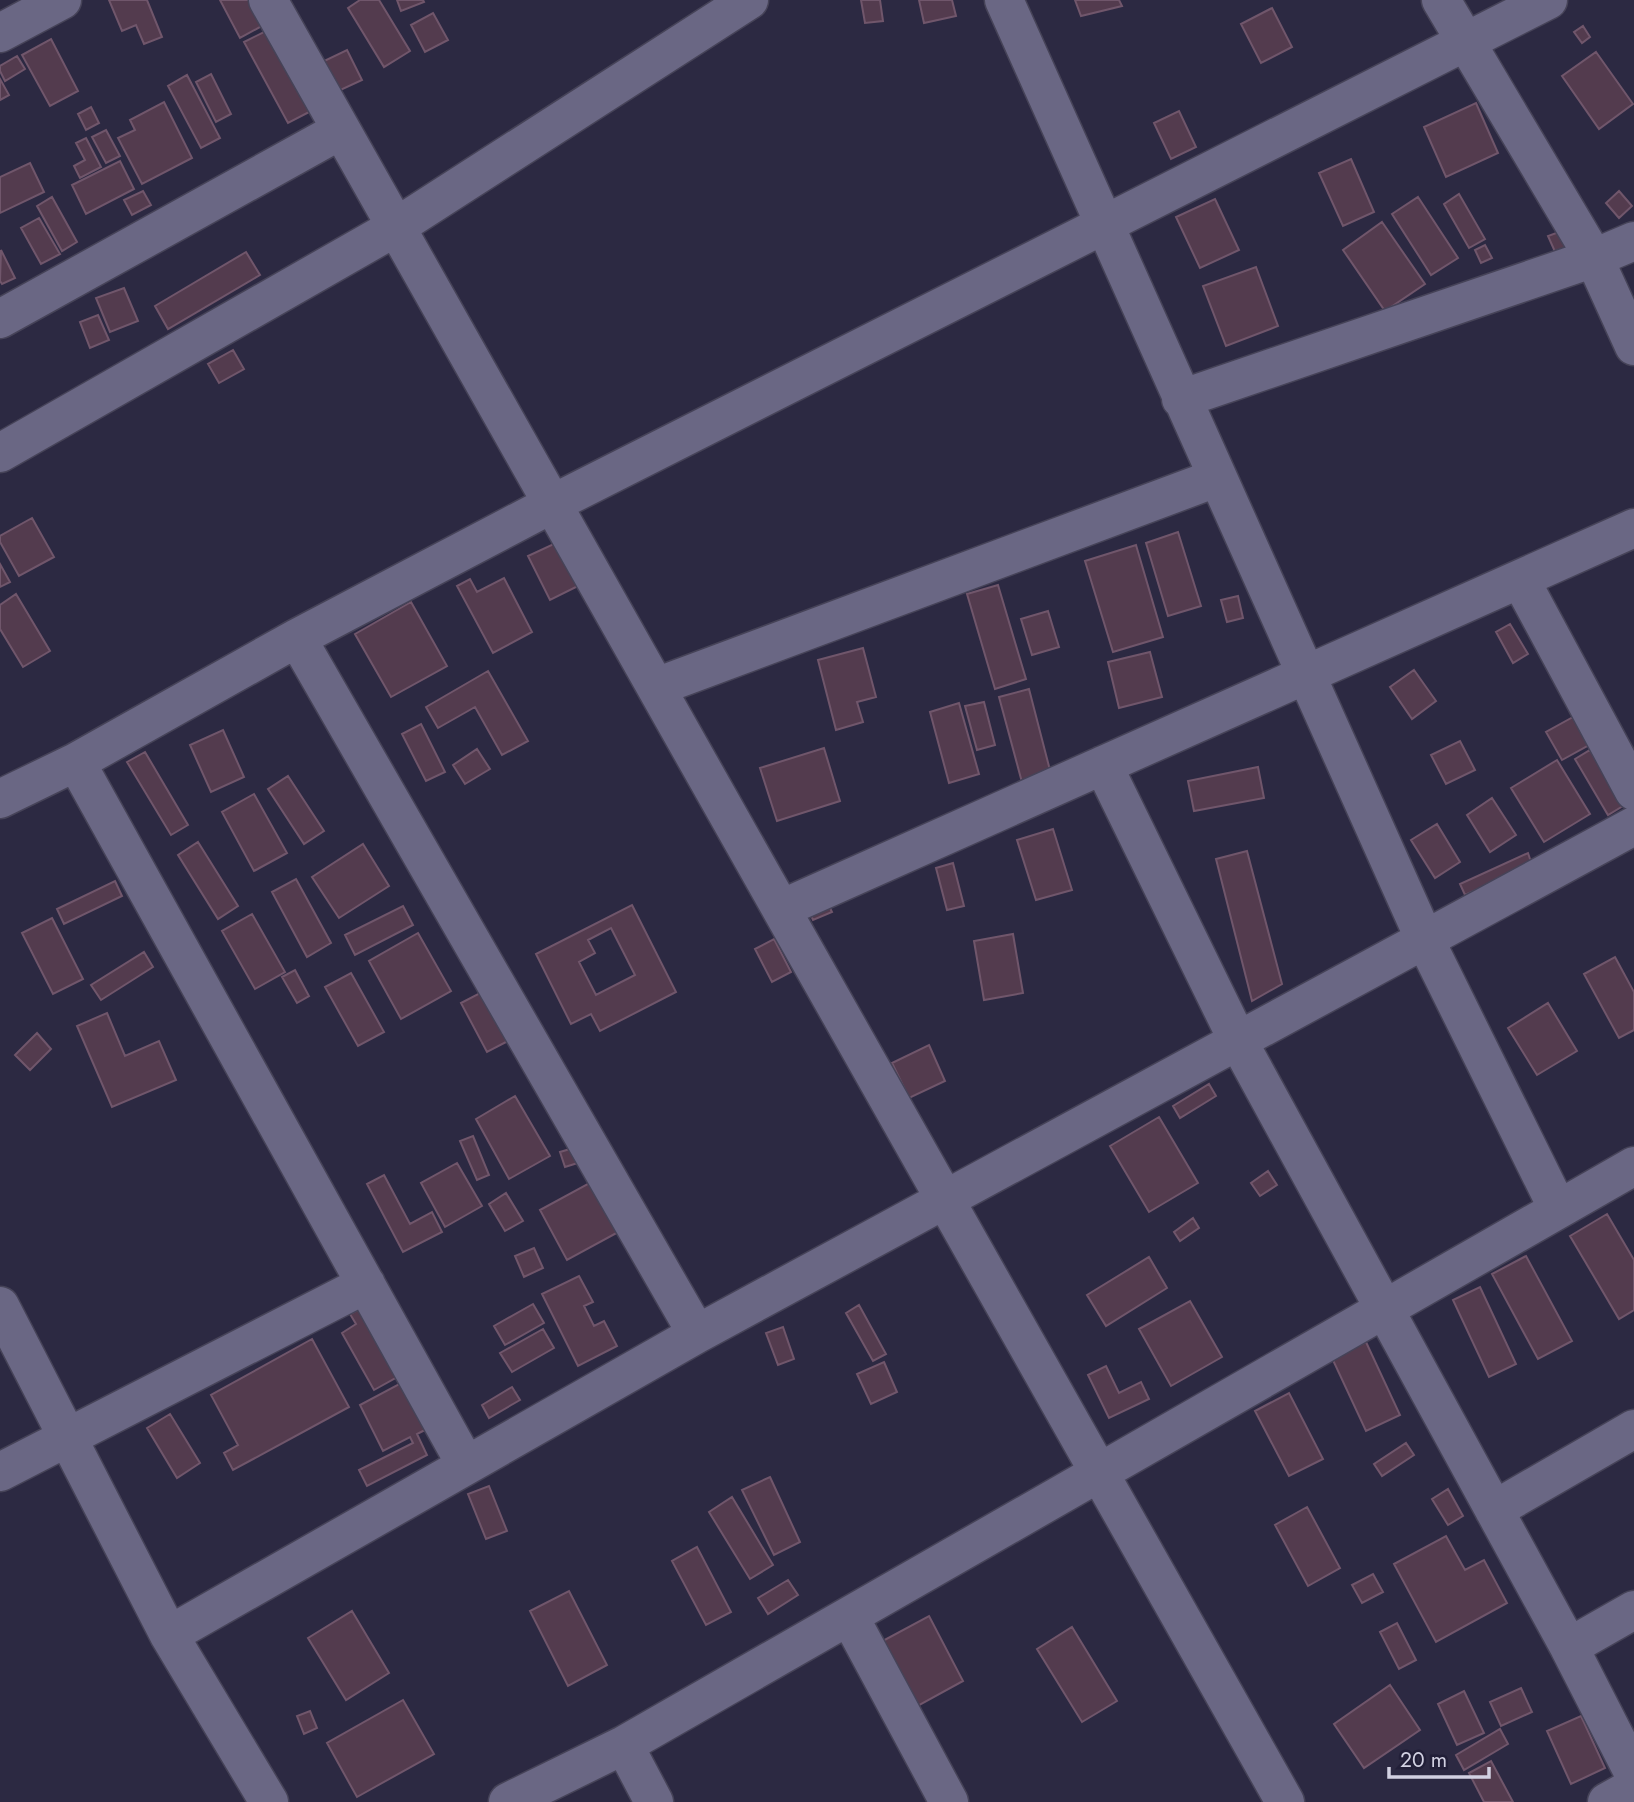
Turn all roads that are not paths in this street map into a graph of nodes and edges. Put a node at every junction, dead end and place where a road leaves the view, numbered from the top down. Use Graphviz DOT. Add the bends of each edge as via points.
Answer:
graph roads {
  1 [pos="62,0"];
  2 [pos="268,0"];
  3 [pos="749,0"];
  4 [pos="1004,0"];
  5 [pos="1441,0"];
  6 [pos="1548,0"];
  7 [pos="0,33"];
  8 [pos="1465,41"];
  9 [pos="341,130"];
  10 [pos="1104,225"];
  11 [pos="396,227"];
  12 [pos="1634,241"];
  13 [pos="1594,258"];
  14 [pos="0,319"];
  15 [pos="1634,346"];
  16 [pos="1181,400"];
  17 [pos="0,453"];
  18 [pos="1216,478"];
  19 [pos="552,504"];
  20 [pos="1634,528"];
  21 [pos="1520,579"];
  22 [pos="296,638"];
  23 [pos="1306,674"];
  24 [pos="656,687"];
  25 [pos="76,762"];
  26 [pos="1103,765"];
  27 [pos="1634,791"];
  28 [pos="0,799"];
  29 [pos="1634,826"];
  30 [pos="781,909"];
  31 [pos="1425,940"];
  32 [pos="1238,1041"];
  33 [pos="1634,1166"];
  34 [pos="945,1200"];
  35 [pos="1558,1209"];
  36 [pos="366,1284"];
  37 [pos="0,1306"];
  38 [pos="1385,1311"];
  39 [pos="697,1334"];
  40 [pos="1634,1429"];
  41 [pos="68,1439"];
  42 [pos="466,1465"];
  43 [pos="0,1472"];
  44 [pos="1099,1472"];
  45 [pos="1494,1510"];
  46 [pos="1634,1610"];
  47 [pos="849,1616"];
  48 [pos="169,1634"];
  49 [pos="1569,1647"];
  50 [pos="624,1745"];
  51 [pos="1634,1774"];
  52 [pos="1634,1787"];
  53 [pos="269,1802"];
  54 [pos="508,1802"];
  55 [pos="654,1802"];
  56 [pos="949,1802"];
  57 [pos="1285,1802"];
  58 [pos="1607,1802"];
  1 -- 7 [label="street"];
  2 -- 9 [label="street"];
  3 -- 11 [label="street"];
  4 -- 10 [label="street"];
  5 -- 8 [label="street"];
  6 -- 8 [label="street"];
  8 -- 10 [label="street"];
  8 -- 13 [label="street"];
  9 -- 11 [label="street"];
  9 -- 14 [label="street"];
  10 -- 16 [label="street"];
  10 -- 19 [label="street"];
  11 -- 17 [label="street"];
  11 -- 19 [label="street"];
  12 -- 13 [label="street"];
  13 -- 15 [label="street"];
  13 -- 16 [label="street"];
  16 -- 18 [label="street"];
  18 -- 23 [label="street"];
  18 -- 24 [label="street"];
  19 -- 22 [label="street"];
  19 -- 24 [label="street"];
  20 -- 21 [label="street"];
  21 -- 23 [label="street"];
  21 -- 27 [label="street"];
  22 -- 25 [label="street"];
  22 -- 39 [label="street"];
  23 -- 26 [label="street"];
  23 -- 31 [label="street"];
  24 -- 30 [label="street"];
  25 -- 28 [label="street"];
  25 -- 36 [label="street"];
  26 -- 30 [label="street"];
  26 -- 32 [label="street"];
  29 -- 31 [label="street"];
  30 -- 34 [label="street"];
  31 -- 32 [label="street"];
  31 -- 35 [label="street"];
  32 -- 34 [label="street"];
  32 -- 38 [label="street"];
  33 -- 35 [label="street"];
  34 -- 39 [label="street"];
  34 -- 44 [label="street"];
  35 -- 38 [label="street"];
  36 -- 41 [label="street"];
  36 -- 42 [label="street"];
  37 -- 41 [label="street"];
  38 -- 44 [label="street"];
  38 -- 45 [label="street"];
  39 -- 42 [label="street"];
  40 -- 45 [label="street"];
  41 -- 43 [label="street"];
  41 -- 48 [label="street"];
  42 -- 48 [label="street"];
  44 -- 47 [label="street"];
  44 -- 57 [label="street"];
  45 -- 49 [label="street"];
  46 -- 49 [label="street"];
  47 -- 50 [label="street"];
  47 -- 56 [label="street"];
  48 -- 53 [label="street"];
  49 -- 51 [label="street"];
  50 -- 54 [label="street"];
  50 -- 55 [label="street"];
  52 -- 58 [label="street"];
}
